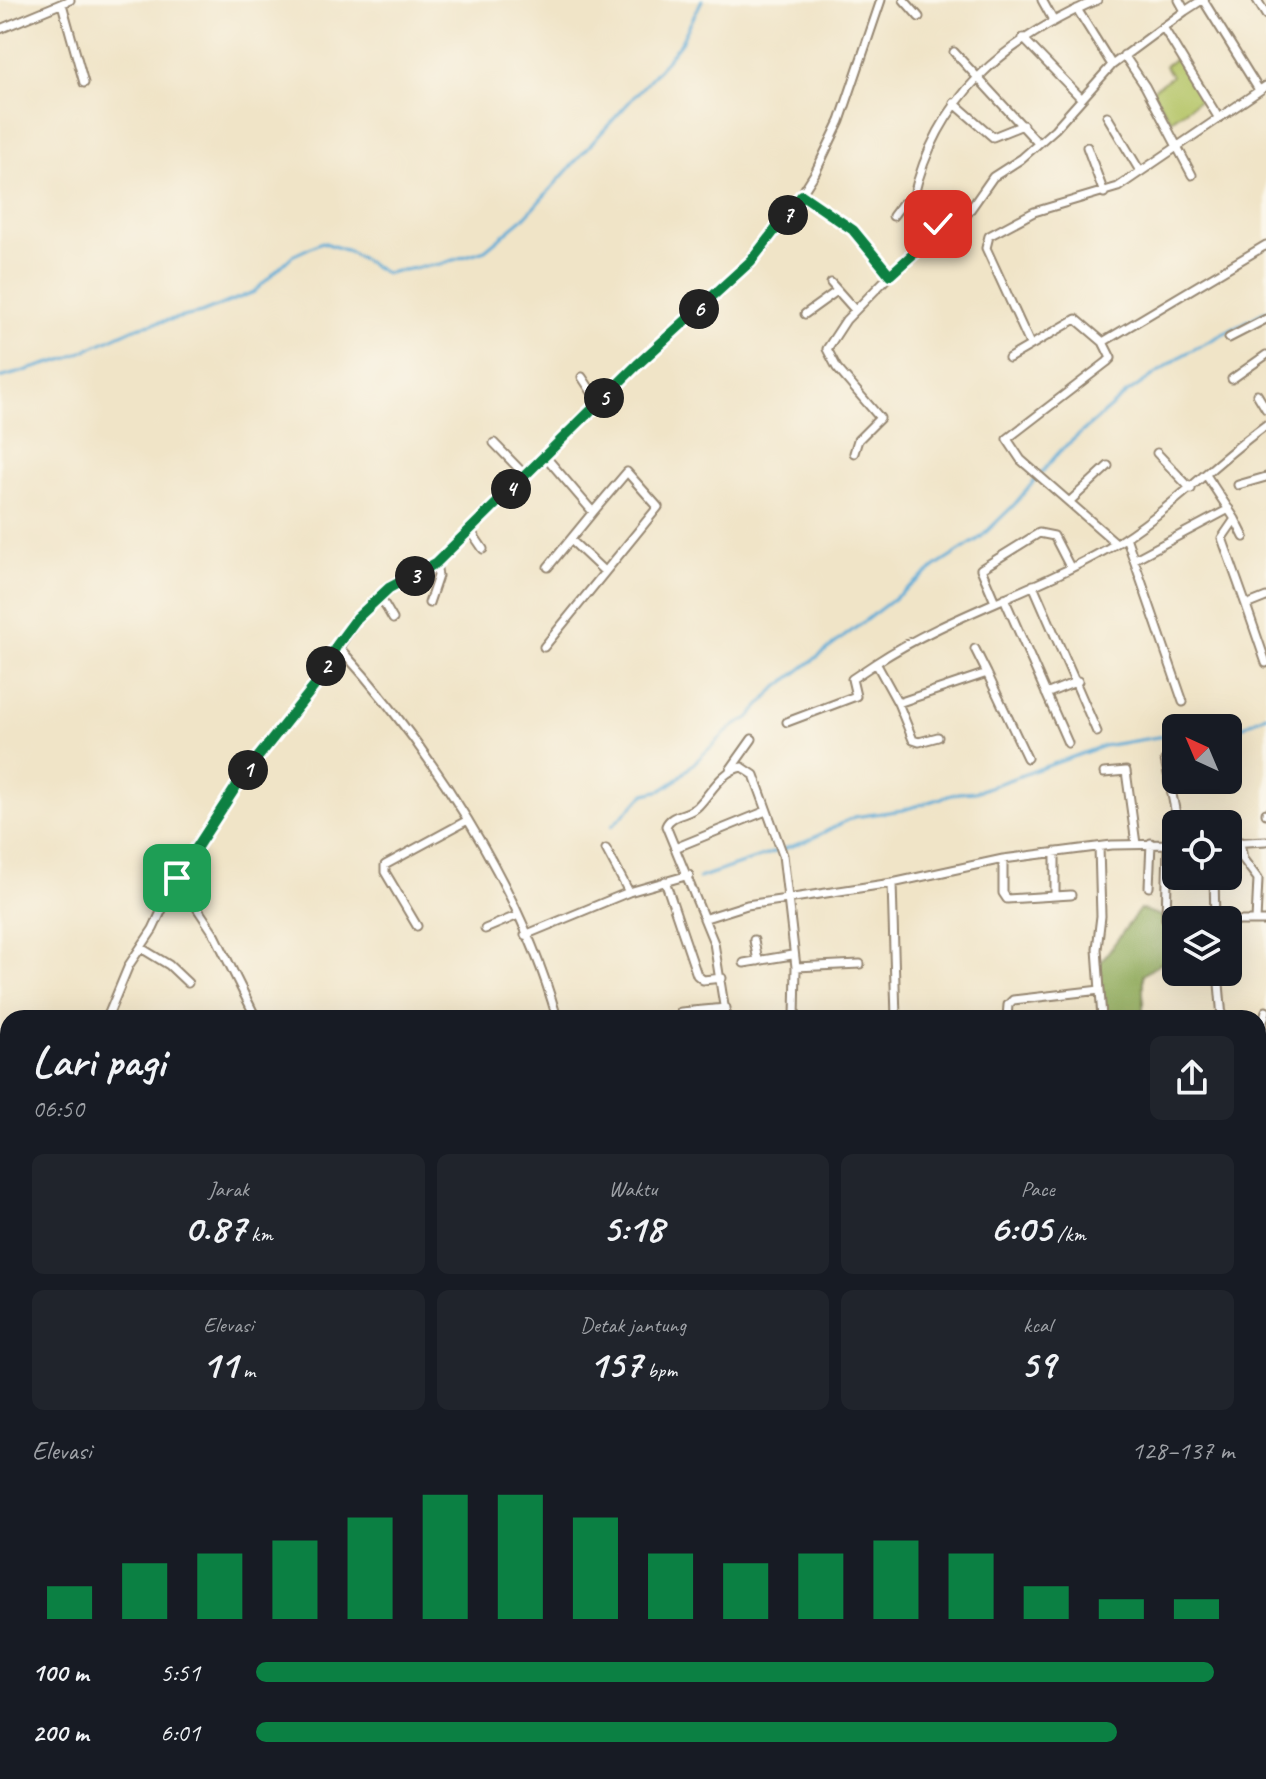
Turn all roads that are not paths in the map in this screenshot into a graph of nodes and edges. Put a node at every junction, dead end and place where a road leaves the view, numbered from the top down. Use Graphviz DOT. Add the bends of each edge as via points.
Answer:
graph roads {
  1 [pos="881,0"];
  2 [pos="904,0"];
  3 [pos="1042,0"];
  4 [pos="1097,0"];
  5 [pos="1179,0"];
  6 [pos="1202,0"];
  7 [pos="1257,0"];
  8 [pos="66,2"];
  9 [pos="1077,9"];
  10 [pos="1185,11"];
  11 [pos="1266,15"];
  12 [pos="919,17"];
  13 [pos="1053,20"];
  14 [pos="1163,27"];
  15 [pos="0,29"];
  16 [pos="1023,38"];
  17 [pos="954,52"];
  18 [pos="1124,55"];
  19 [pos="1112,65"];
  20 [pos="977,78"];
  21 [pos="84,83"];
  22 [pos="1263,88"];
  23 [pos="1080,97"];
  24 [pos="954,103"];
  25 [pos="1107,116"];
  26 [pos="1218,117"];
  27 [pos="1023,125"];
  28 [pos="1038,143"];
  29 [pos="1178,143"];
  30 [pos="1087,147"];
  31 [pos="1140,171"];
  32 [pos="1192,175"];
  33 [pos="1104,193"];
  34 [pos="802,195"];
  35 [pos="913,199"];
  36 [pos="893,216"];
  37 [pos="942,228"];
  38 [pos="1266,245"];
  39 [pos="890,275"];
  40 [pos="831,283"];
  41 [pos="837,291"];
  42 [pos="855,310"];
  43 [pos="805,314"];
  44 [pos="1266,319"];
  45 [pos="1229,338"];
  46 [pos="1103,342"];
  47 [pos="1030,344"];
  48 [pos="1266,355"];
  49 [pos="1009,358"];
  50 [pos="582,377"];
  51 [pos="1232,379"];
  52 [pos="1257,394"];
  53 [pos="599,403"];
  54 [pos="1266,409"];
  55 [pos="1266,425"];
  56 [pos="494,443"];
  57 [pos="854,453"];
  58 [pos="1157,453"];
  59 [pos="545,456"];
  60 [pos="1108,466"];
  61 [pos="525,475"];
  62 [pos="1206,475"];
  63 [pos="1266,477"];
  64 [pos="1238,485"];
  65 [pos="1191,489"];
  66 [pos="1069,502"];
  67 [pos="1229,509"];
  68 [pos="593,512"];
  69 [pos="1235,519"];
  70 [pos="470,530"];
  71 [pos="1126,537"];
  72 [pos="1244,537"];
  73 [pos="571,540"];
  74 [pos="1116,543"];
  75 [pos="483,549"];
  76 [pos="1135,559"];
  77 [pos="436,563"];
  78 [pos="548,567"];
  79 [pos="1070,567"];
  80 [pos="605,572"];
  81 [pos="1033,585"];
  82 [pos="379,595"];
  83 [pos="1266,597"];
  84 [pos="1004,598"];
  85 [pos="995,602"];
  86 [pos="429,603"];
  87 [pos="1246,605"];
  88 [pos="393,619"];
  89 [pos="337,645"];
  90 [pos="544,647"];
  91 [pos="975,649"];
  92 [pos="876,663"];
  93 [pos="1266,663"];
  94 [pos="987,673"];
  95 [pos="1078,681"];
  96 [pos="1046,694"];
  97 [pos="1183,702"];
  98 [pos="898,703"];
  99 [pos="787,722"];
  100 [pos="1097,732"];
  101 [pos="938,737"];
  102 [pos="752,739"];
  103 [pos="1068,743"];
  104 [pos="1027,758"];
  105 [pos="729,772"];
  106 [pos="1104,773"];
  107 [pos="766,811"];
  108 [pos="466,821"];
  109 [pos="1266,841"];
  110 [pos="1242,842"];
  111 [pos="1151,843"];
  112 [pos="1136,844"];
  113 [pos="1162,844"];
  114 [pos="1099,847"];
  115 [pos="675,848"];
  116 [pos="606,849"];
  117 [pos="1055,852"];
  118 [pos="1242,853"];
  119 [pos="1003,859"];
  120 [pos="689,875"];
  121 [pos="177,878"];
  122 [pos="665,881"];
  123 [pos="892,883"];
  124 [pos="1149,887"];
  125 [pos="629,892"];
  126 [pos="1071,895"];
  127 [pos="1055,896"];
  128 [pos="789,897"];
  129 [pos="516,916"];
  130 [pos="706,918"];
  131 [pos="1242,921"];
  132 [pos="1256,921"];
  133 [pos="1266,921"];
  134 [pos="417,926"];
  135 [pos="485,929"];
  136 [pos="525,935"];
  137 [pos="754,940"];
  138 [pos="141,948"];
  139 [pos="792,955"];
  140 [pos="758,961"];
  141 [pos="744,963"];
  142 [pos="860,964"];
  143 [pos="796,967"];
  144 [pos="722,978"];
  145 [pos="188,983"];
  146 [pos="1219,986"];
  147 [pos="1100,990"];
  148 [pos="726,1008"];
  149 [pos="110,1010"];
  150 [pos="252,1010"];
  151 [pos="554,1010"];
  152 [pos="704,1010"];
  153 [pos="795,1010"];
  154 [pos="896,1010"];
  155 [pos="1008,1010"];
  156 [pos="1101,1010"];
  157 [pos="1221,1010"];
  1 -- 34 [label="street" via="840,121"];
  2 -- 12 [label="street"];
  3 -- 13 [label="street"];
  4 -- 9 [label="street"];
  5 -- 10 [label="street"];
  6 -- 10 [label="street"];
  6 -- 22 [label="street"];
  7 -- 11 [label="street"];
  8 -- 15 [label="street"];
  8 -- 21 [label="street"];
  9 -- 13 [label="street"];
  9 -- 19 [label="street"];
  10 -- 14 [label="street"];
  13 -- 16 [label="street"];
  14 -- 18 [label="street"];
  14 -- 26 [label="street"];
  16 -- 20 [label="street"];
  16 -- 23 [label="street"];
  17 -- 20 [label="street"];
  18 -- 19 [label="street"];
  18 -- 29 [label="street"];
  19 -- 23 [label="street"];
  20 -- 24 [label="street"];
  20 -- 27 [label="street"];
  22 -- 26 [label="street"];
  23 -- 28 [label="street"];
  24 -- 27 [label="street" via="993,137"];
  24 -- 35 [label="street"];
  25 -- 31 [label="street"];
  26 -- 29 [label="street"];
  27 -- 28 [label="street"];
  28 -- 37 [label="street" via="993,177 955,225"];
  29 -- 31 [label="street"];
  29 -- 32 [label="street"];
  30 -- 33 [label="street"];
  31 -- 33 [label="street"];
  33 -- 47 [label="street" via="1034,212 996,230 986,243"];
  34 -- 39 [label="street" via="853,230"];
  34 -- 53 [label="street" via="751,261"];
  35 -- 36 [label="street"];
  35 -- 37 [label="street"];
  37 -- 39 [label="street"];
  38 -- 46 [label="street"];
  39 -- 42 [label="street"];
  40 -- 41 [label="street"];
  41 -- 42 [label="street"];
  41 -- 43 [label="street"];
  42 -- 57 [label="street" via="827,349 880,418 858,440"];
  44 -- 45 [label="street"];
  46 -- 47 [label="street" via="1076,319"];
  46 -- 66 [label="street" via="1111,358 1007,439 1021,460"];
  47 -- 49 [label="street"];
  48 -- 51 [label="street"];
  50 -- 53 [label="street"];
  52 -- 54 [label="street"];
  53 -- 59 [label="street"];
  55 -- 62 [label="street"];
  56 -- 61 [label="street"];
  58 -- 65 [label="street"];
  59 -- 61 [label="street"];
  59 -- 68 [label="street"];
  60 -- 66 [label="street"];
  61 -- 70 [label="street"];
  62 -- 65 [label="street"];
  62 -- 67 [label="street"];
  63 -- 64 [label="street"];
  65 -- 71 [label="street"];
  66 -- 74 [label="street"];
  67 -- 69 [label="street"];
  67 -- 76 [label="street"];
  68 -- 73 [label="street"];
  68 -- 80 [label="street" via="627,472 658,507"];
  69 -- 72 [label="street"];
  69 -- 87 [label="street" via="1222,538"];
  70 -- 75 [label="street"];
  70 -- 77 [label="street"];
  71 -- 74 [label="street"];
  71 -- 76 [label="street"];
  73 -- 78 [label="street"];
  73 -- 80 [label="street"];
  74 -- 79 [label="street"];
  76 -- 97 [label="street"];
  77 -- 82 [label="street"];
  77 -- 86 [label="street" via="436,591"];
  79 -- 81 [label="street"];
  79 -- 85 [label="street" via="1054,536 1039,533 981,569"];
  80 -- 90 [label="street"];
  81 -- 84 [label="street"];
  81 -- 95 [label="street"];
  82 -- 88 [label="street"];
  82 -- 89 [label="street"];
  83 -- 87 [label="street"];
  84 -- 85 [label="street"];
  84 -- 96 [label="street"];
  85 -- 92 [label="street" via="918,636"];
  87 -- 93 [label="street"];
  89 -- 108 [label="street" via="410,730"];
  89 -- 121 [label="street" via="317,683 243,776"];
  91 -- 94 [label="street"];
  92 -- 98 [label="street"];
  92 -- 99 [label="street" via="852,679 856,696"];
  94 -- 98 [label="street"];
  94 -- 104 [label="street"];
  95 -- 96 [label="street"];
  95 -- 100 [label="street"];
  96 -- 103 [label="street"];
  98 -- 101 [label="street" via="916,742"];
  102 -- 105 [label="street"];
  105 -- 107 [label="street" via="751,770"];
  105 -- 115 [label="street" via="697,808 667,822"];
  106 -- 112 [label="street" via="1126,771"];
  107 -- 115 [label="street"];
  107 -- 128 [label="street" via="783,855"];
  108 -- 129 [label="street"];
  108 -- 134 [label="street" via="385,865"];
  109 -- 110 [label="street"];
  111 -- 112 [label="street"];
  111 -- 113 [label="street"];
  111 -- 124 [label="street"];
  112 -- 114 [label="street"];
  114 -- 117 [label="street"];
  114 -- 147 [label="street"];
  115 -- 120 [label="street"];
  116 -- 125 [label="street"];
  117 -- 119 [label="street"];
  117 -- 127 [label="street"];
  118 -- 132 [label="street" via="1258,879"];
  119 -- 123 [label="street"];
  119 -- 127 [label="street" via="1005,898"];
  120 -- 122 [label="street"];
  120 -- 130 [label="street"];
  121 -- 138 [label="street"];
  121 -- 150 [label="street" via="211,928"];
  122 -- 125 [label="street"];
  122 -- 144 [label="street" via="697,975 703,980"];
  123 -- 128 [label="street"];
  123 -- 154 [label="street"];
  125 -- 136 [label="street"];
  126 -- 127 [label="street"];
  128 -- 130 [label="street"];
  128 -- 139 [label="street"];
  129 -- 135 [label="street"];
  129 -- 136 [label="street"];
  130 -- 144 [label="street"];
  131 -- 132 [label="street"];
  132 -- 133 [label="street"];
  136 -- 151 [label="street"];
  137 -- 140 [label="street"];
  138 -- 145 [label="street"];
  138 -- 149 [label="street"];
  139 -- 140 [label="street"];
  139 -- 143 [label="street"];
  140 -- 141 [label="street"];
  142 -- 143 [label="street"];
  143 -- 153 [label="street"];
  144 -- 148 [label="street"];
  146 -- 157 [label="street"];
  147 -- 155 [label="street" via="1013,1000"];
  147 -- 156 [label="street"];
  148 -- 152 [label="street"];
}
